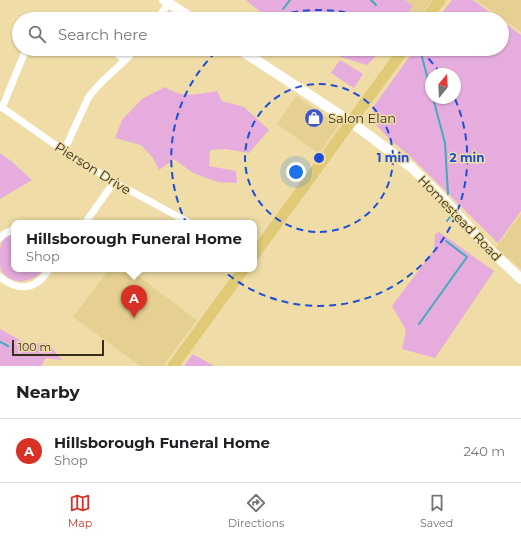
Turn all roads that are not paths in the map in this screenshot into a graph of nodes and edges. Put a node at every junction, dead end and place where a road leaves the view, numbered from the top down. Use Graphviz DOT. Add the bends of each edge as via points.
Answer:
graph roads {
  1 [pos="440,0"];
  2 [pos="166,1"];
  3 [pos="160,12"];
  4 [pos="182,12"];
  5 [pos="431,12"];
  6 [pos="23,56"];
  7 [pos="120,56"];
  8 [pos="129,56"];
  9 [pos="250,56"];
  10 [pos="399,56"];
  11 [pos="125,60"];
  12 [pos="1,107"];
  13 [pos="351,122"];
  14 [pos="64,151"];
  15 [pos="114,182"];
  16 [pos="86,220"];
  17 [pos="184,220"];
  18 [pos="11,230"];
  19 [pos="0,238"];
  20 [pos="257,251"];
  21 [pos="47,272"];
  22 [pos="242,272"];
  23 [pos="0,277"];
  24 [pos="521,279"];
  25 [pos="173,366"];
  1 -- 5 [label="main road"];
  2 -- 3 [label="street"];
  2 -- 4 [label="street"];
  6 -- 12 [label="street"];
  7 -- 11 [label="street"];
  8 -- 11 [label="street"];
  9 -- 13 [label="street, Homestead Road"];
  10 -- 13 [label="main road"];
  11 -- 14 [label="street" via="88,98"];
  12 -- 14 [label="street, Pierson Drive"];
  13 -- 20 [label="main road"];
  13 -- 24 [label="street, Homestead Road" via="411,167"];
  14 -- 15 [label="street, Pierson Drive"];
  15 -- 16 [label="street"];
  15 -- 17 [label="street, Pierson Drive"];
  18 -- 19 [label="street"];
  21 -- 23 [label="street" via="37,283 27,286 12,285"];
  22 -- 25 [label="main road"];
}
